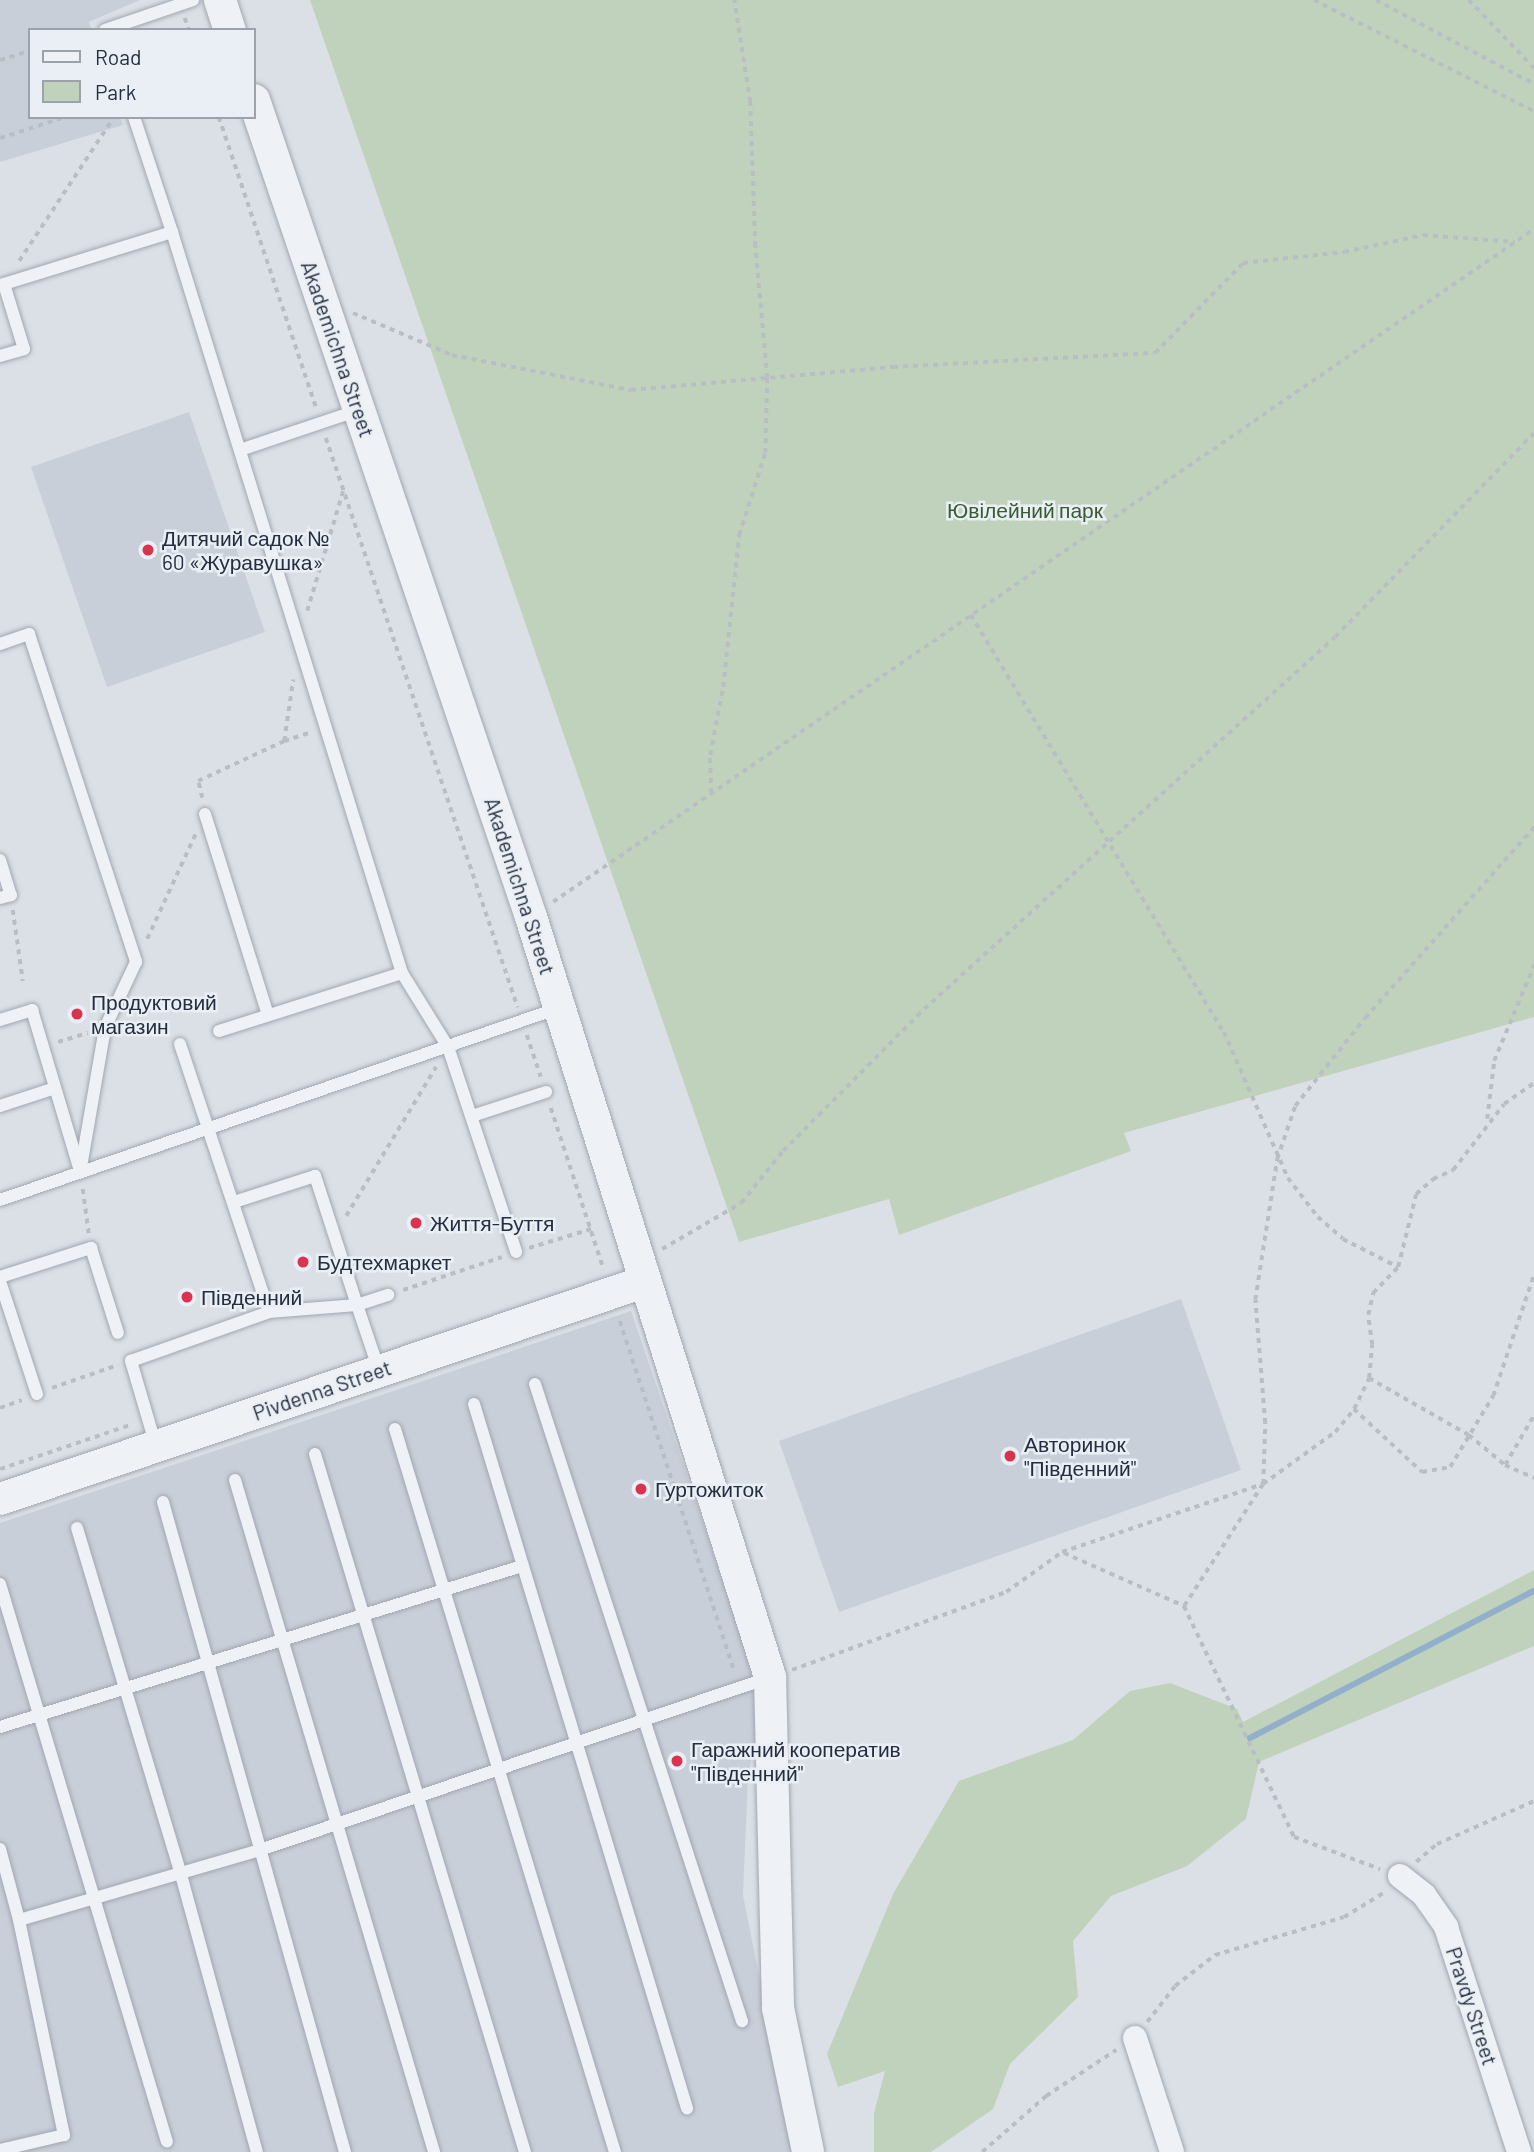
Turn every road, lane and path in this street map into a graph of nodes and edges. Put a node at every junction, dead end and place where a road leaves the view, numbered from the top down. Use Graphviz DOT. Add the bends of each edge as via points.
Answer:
graph roads {
  1 [pos="193,0"];
  2 [pos="220,0"];
  3 [pos="734,0"];
  4 [pos="1314,0"];
  5 [pos="1376,0"];
  6 [pos="1469,0"];
  7 [pos="112,28"];
  8 [pos="229,28"];
  9 [pos="28,52"];
  10 [pos="0,60"];
  11 [pos="1534,68"];
  12 [pos="1534,84"];
  13 [pos="256,106"];
  14 [pos="1534,111"];
  15 [pos="59,119"];
  16 [pos="113,119"];
  17 [pos="135,119"];
  18 [pos="220,119"];
  19 [pos="0,138"];
  20 [pos="1534,229"];
  21 [pos="172,232"];
  22 [pos="1515,242"];
  23 [pos="4,284"];
  24 [pos="321,300"];
  25 [pos="0,356"];
  26 [pos="767,378"];
  27 [pos="359,410"];
  28 [pos="321,423"];
  29 [pos="1534,433"];
  30 [pos="243,449"];
  31 [pos="344,489"];
  32 [pos="971,615"];
  33 [pos="300,635"];
  34 [pos="0,644"];
  35 [pos="294,675"];
  36 [pos="328,727"];
  37 [pos="285,741"];
  38 [pos="711,793"];
  39 [pos="205,814"];
  40 [pos="1534,827"];
  41 [pos="1109,842"];
  42 [pos="0,860"];
  43 [pos="6,896"];
  44 [pos="531,918"];
  45 [pos="136,962"];
  46 [pos="1534,965"];
  47 [pos="402,973"];
  48 [pos="23,981"];
  49 [pos="559,1007"];
  50 [pos="268,1015"];
  51 [pos="0,1020"];
  52 [pos="523,1021"];
  53 [pos="105,1028"];
  54 [pos="219,1031"];
  55 [pos="180,1044"];
  56 [pos="43,1047"];
  57 [pos="448,1047"];
  58 [pos="1534,1083"];
  59 [pos="55,1088"];
  60 [pos="546,1092"];
  61 [pos="0,1106"];
  62 [pos="472,1116"];
  63 [pos="1487,1121"];
  64 [pos="210,1129"];
  65 [pos="1277,1159"];
  66 [pos="80,1173"];
  67 [pos="0,1200"];
  68 [pos="234,1202"];
  69 [pos="591,1229"];
  70 [pos="334,1236"];
  71 [pos="91,1248"];
  72 [pos="516,1252"];
  73 [pos="1398,1267"];
  74 [pos="641,1272"];
  75 [pos="605,1274"];
  76 [pos="1534,1274"];
  77 [pos="0,1279"];
  78 [pos="388,1295"];
  79 [pos="357,1305"];
  80 [pos="269,1312"];
  81 [pos="620,1321"];
  82 [pos="118,1333"];
  83 [pos="131,1361"];
  84 [pos="380,1371"];
  85 [pos="1369,1378"];
  86 [pos="536,1384"];
  87 [pos="37,1394"];
  88 [pos="474,1404"];
  89 [pos="0,1408"];
  90 [pos="1354,1409"];
  91 [pos="1534,1415"];
  92 [pos="395,1429"];
  93 [pos="1469,1435"];
  94 [pos="156,1446"];
  95 [pos="316,1454"];
  96 [pos="1505,1465"];
  97 [pos="1534,1478"];
  98 [pos="235,1480"];
  99 [pos="1263,1484"];
  100 [pos="0,1499"];
  101 [pos="163,1502"];
  102 [pos="77,1528"];
  103 [pos="1062,1552"];
  104 [pos="522,1566"];
  105 [pos="0,1584"];
  106 [pos="441,1590"];
  107 [pos="1184,1606"];
  108 [pos="362,1616"];
  109 [pos="281,1641"];
  110 [pos="209,1664"];
  111 [pos="770,1677"];
  112 [pos="740,1687"];
  113 [pos="126,1690"];
  114 [pos="39,1715"];
  115 [pos="644,1721"];
  116 [pos="0,1727"];
  117 [pos="575,1744"];
  118 [pos="496,1770"];
  119 [pos="416,1798"];
  120 [pos="1534,1801"];
  121 [pos="336,1824"];
  122 [pos="0,1849"];
  123 [pos="262,1849"];
  124 [pos="180,1871"];
  125 [pos="1400,1876"];
  126 [pos="93,1897"];
  127 [pos="19,1920"];
  128 [pos="742,2021"];
  129 [pos="1135,2038"];
  130 [pos="687,2108"];
  131 [pos="167,2142"];
  132 [pos="0,2150"];
  133 [pos="257,2152"];
  134 [pos="345,2152"];
  135 [pos="435,2152"];
  136 [pos="525,2152"];
  137 [pos="615,2152"];
  138 [pos="808,2152"];
  139 [pos="982,2152"];
  140 [pos="1172,2152"];
  141 [pos="1519,2152"];
  1 -- 7 [label="lane"];
  2 -- 8 [label="street"];
  3 -- 26 [label="path" via="750,102 755,246"];
  4 -- 14 [label="path"];
  5 -- 12 [label="path"];
  6 -- 11 [label="path"];
  9 -- 10 [label="path"];
  13 -- 24 [label="street, Akademichna Street"];
  15 -- 19 [label="path"];
  16 -- 23 [label="path"];
  17 -- 21 [label="lane"];
  18 -- 28 [label="path"];
  20 -- 22 [label="path"];
  21 -- 23 [label="lane"];
  21 -- 30 [label="lane"];
  22 -- 26 [label="path" via="1423,235 1344,252 1242,264 1155,354"];
  22 -- 32 [label="path"];
  23 -- 25 [label="lane" via="24,349"];
  24 -- 26 [label="path" via="452,355 631,390"];
  24 -- 27 [label="street, Akademichna Street"];
  26 -- 38 [label="path" via="765,453 739,535 723,687 710,755"];
  27 -- 28 [label="lane"];
  27 -- 44 [label="street, Akademichna Street"];
  28 -- 30 [label="lane"];
  28 -- 31 [label="path"];
  29 -- 41 [label="path" via="1335,637"];
  30 -- 33 [label="lane"];
  31 -- 33 [label="path"];
  31 -- 52 [label="path"];
  32 -- 38 [label="path"];
  32 -- 41 [label="path"];
  33 -- 36 [label="lane"];
  34 -- 45 [label="lane" via="29,634"];
  35 -- 37 [label="path"];
  36 -- 37 [label="path"];
  36 -- 47 [label="lane"];
  37 -- 39 [label="path" via="198,781"];
  38 -- 44 [label="path"];
  39 -- 45 [label="path"];
  39 -- 50 [label="lane"];
  40 -- 65 [label="path" via="1365,1018 1295,1106"];
  41 -- 65 [label="path" via="1224,1032"];
  41 -- 74 [label="path" via="924,1009 783,1151 741,1203"];
  42 -- 43 [label="lane"];
  43 -- 48 [label="path"];
  44 -- 49 [label="street, Akademichna Street"];
  45 -- 53 [label="lane"];
  46 -- 63 [label="path" via="1494,1061"];
  47 -- 50 [label="lane"];
  47 -- 57 [label="lane"];
  49 -- 52 [label="lane"];
  49 -- 74 [label="street, Akademichna Street"];
  50 -- 54 [label="lane"];
  51 -- 56 [label="lane" via="32,1010"];
  52 -- 57 [label="lane"];
  52 -- 60 [label="path"];
  53 -- 56 [label="path"];
  53 -- 66 [label="lane"];
  55 -- 64 [label="lane"];
  56 -- 59 [label="lane"];
  57 -- 62 [label="lane"];
  57 -- 64 [label="lane"];
  57 -- 70 [label="path"];
  58 -- 63 [label="path"];
  59 -- 61 [label="lane"];
  59 -- 66 [label="lane"];
  60 -- 62 [label="lane"];
  60 -- 69 [label="path"];
  62 -- 72 [label="lane"];
  63 -- 73 [label="path" via="1453,1170 1416,1194"];
  64 -- 66 [label="lane"];
  64 -- 68 [label="lane"];
  65 -- 73 [label="path" via="1318,1216 1343,1239"];
  65 -- 99 [label="path" via="1255,1300 1265,1423"];
  66 -- 67 [label="lane"];
  66 -- 71 [label="path"];
  68 -- 70 [label="lane" via="315,1176"];
  68 -- 80 [label="lane"];
  69 -- 72 [label="path"];
  69 -- 75 [label="path"];
  70 -- 79 [label="lane"];
  71 -- 77 [label="lane"];
  71 -- 82 [label="lane"];
  72 -- 78 [label="path"];
  73 -- 85 [label="path" via="1373,1293 1368,1315 1373,1345"];
  74 -- 84 [label="street, Pivdenna Street"];
  74 -- 111 [label="street, Akademichna Street"];
  76 -- 93 [label="path" via="1493,1395"];
  77 -- 87 [label="lane"];
  78 -- 79 [label="lane"];
  79 -- 80 [label="lane"];
  79 -- 84 [label="lane"];
  80 -- 83 [label="lane"];
  81 -- 112 [label="path"];
  83 -- 87 [label="path"];
  83 -- 94 [label="lane"];
  84 -- 94 [label="street, Pivdenna Street"];
  85 -- 90 [label="path"];
  85 -- 93 [label="path"];
  86 -- 115 [label="lane"];
  87 -- 89 [label="path"];
  88 -- 104 [label="lane"];
  90 -- 93 [label="path" via="1422,1472 1450,1467"];
  90 -- 99 [label="path" via="1335,1432"];
  91 -- 96 [label="path"];
  92 -- 106 [label="lane"];
  93 -- 96 [label="path"];
  94 -- 100 [label="street, Pivdenna Street"];
  95 -- 108 [label="lane"];
  96 -- 97 [label="path"];
  98 -- 109 [label="lane"];
  99 -- 103 [label="path"];
  99 -- 107 [label="path"];
  101 -- 110 [label="lane"];
  102 -- 113 [label="lane"];
  103 -- 107 [label="path"];
  103 -- 111 [label="path" via="1006,1592"];
  104 -- 106 [label="lane"];
  104 -- 117 [label="lane"];
  105 -- 114 [label="lane"];
  106 -- 108 [label="lane"];
  106 -- 118 [label="lane"];
  107 -- 125 [label="path" via="1294,1837"];
  108 -- 109 [label="lane"];
  108 -- 119 [label="lane"];
  109 -- 110 [label="lane"];
  109 -- 121 [label="lane"];
  110 -- 113 [label="lane"];
  110 -- 123 [label="lane"];
  111 -- 112 [label="lane"];
  111 -- 138 [label="street, Akademichna Street" via="778,2008"];
  112 -- 115 [label="lane"];
  113 -- 114 [label="lane"];
  113 -- 124 [label="lane"];
  114 -- 116 [label="lane"];
  114 -- 126 [label="lane"];
  115 -- 117 [label="lane"];
  115 -- 128 [label="lane"];
  117 -- 118 [label="lane"];
  117 -- 130 [label="lane"];
  118 -- 119 [label="lane"];
  118 -- 137 [label="lane"];
  119 -- 121 [label="lane"];
  119 -- 136 [label="lane"];
  120 -- 125 [label="path" via="1437,1844"];
  121 -- 123 [label="lane"];
  121 -- 135 [label="lane"];
  122 -- 127 [label="lane"];
  123 -- 124 [label="lane"];
  123 -- 134 [label="lane"];
  124 -- 126 [label="lane"];
  124 -- 133 [label="lane"];
  125 -- 129 [label="path" via="1385,1892 1344,1917 1215,1955 1175,1986"];
  125 -- 141 [label="street, Pravdy Street" via="1424,1895 1446,1927"];
  126 -- 127 [label="lane"];
  126 -- 131 [label="lane"];
  127 -- 132 [label="lane" via="64,2135"];
  129 -- 139 [label="path" via="1046,2096"];
  129 -- 140 [label="street"];
}
